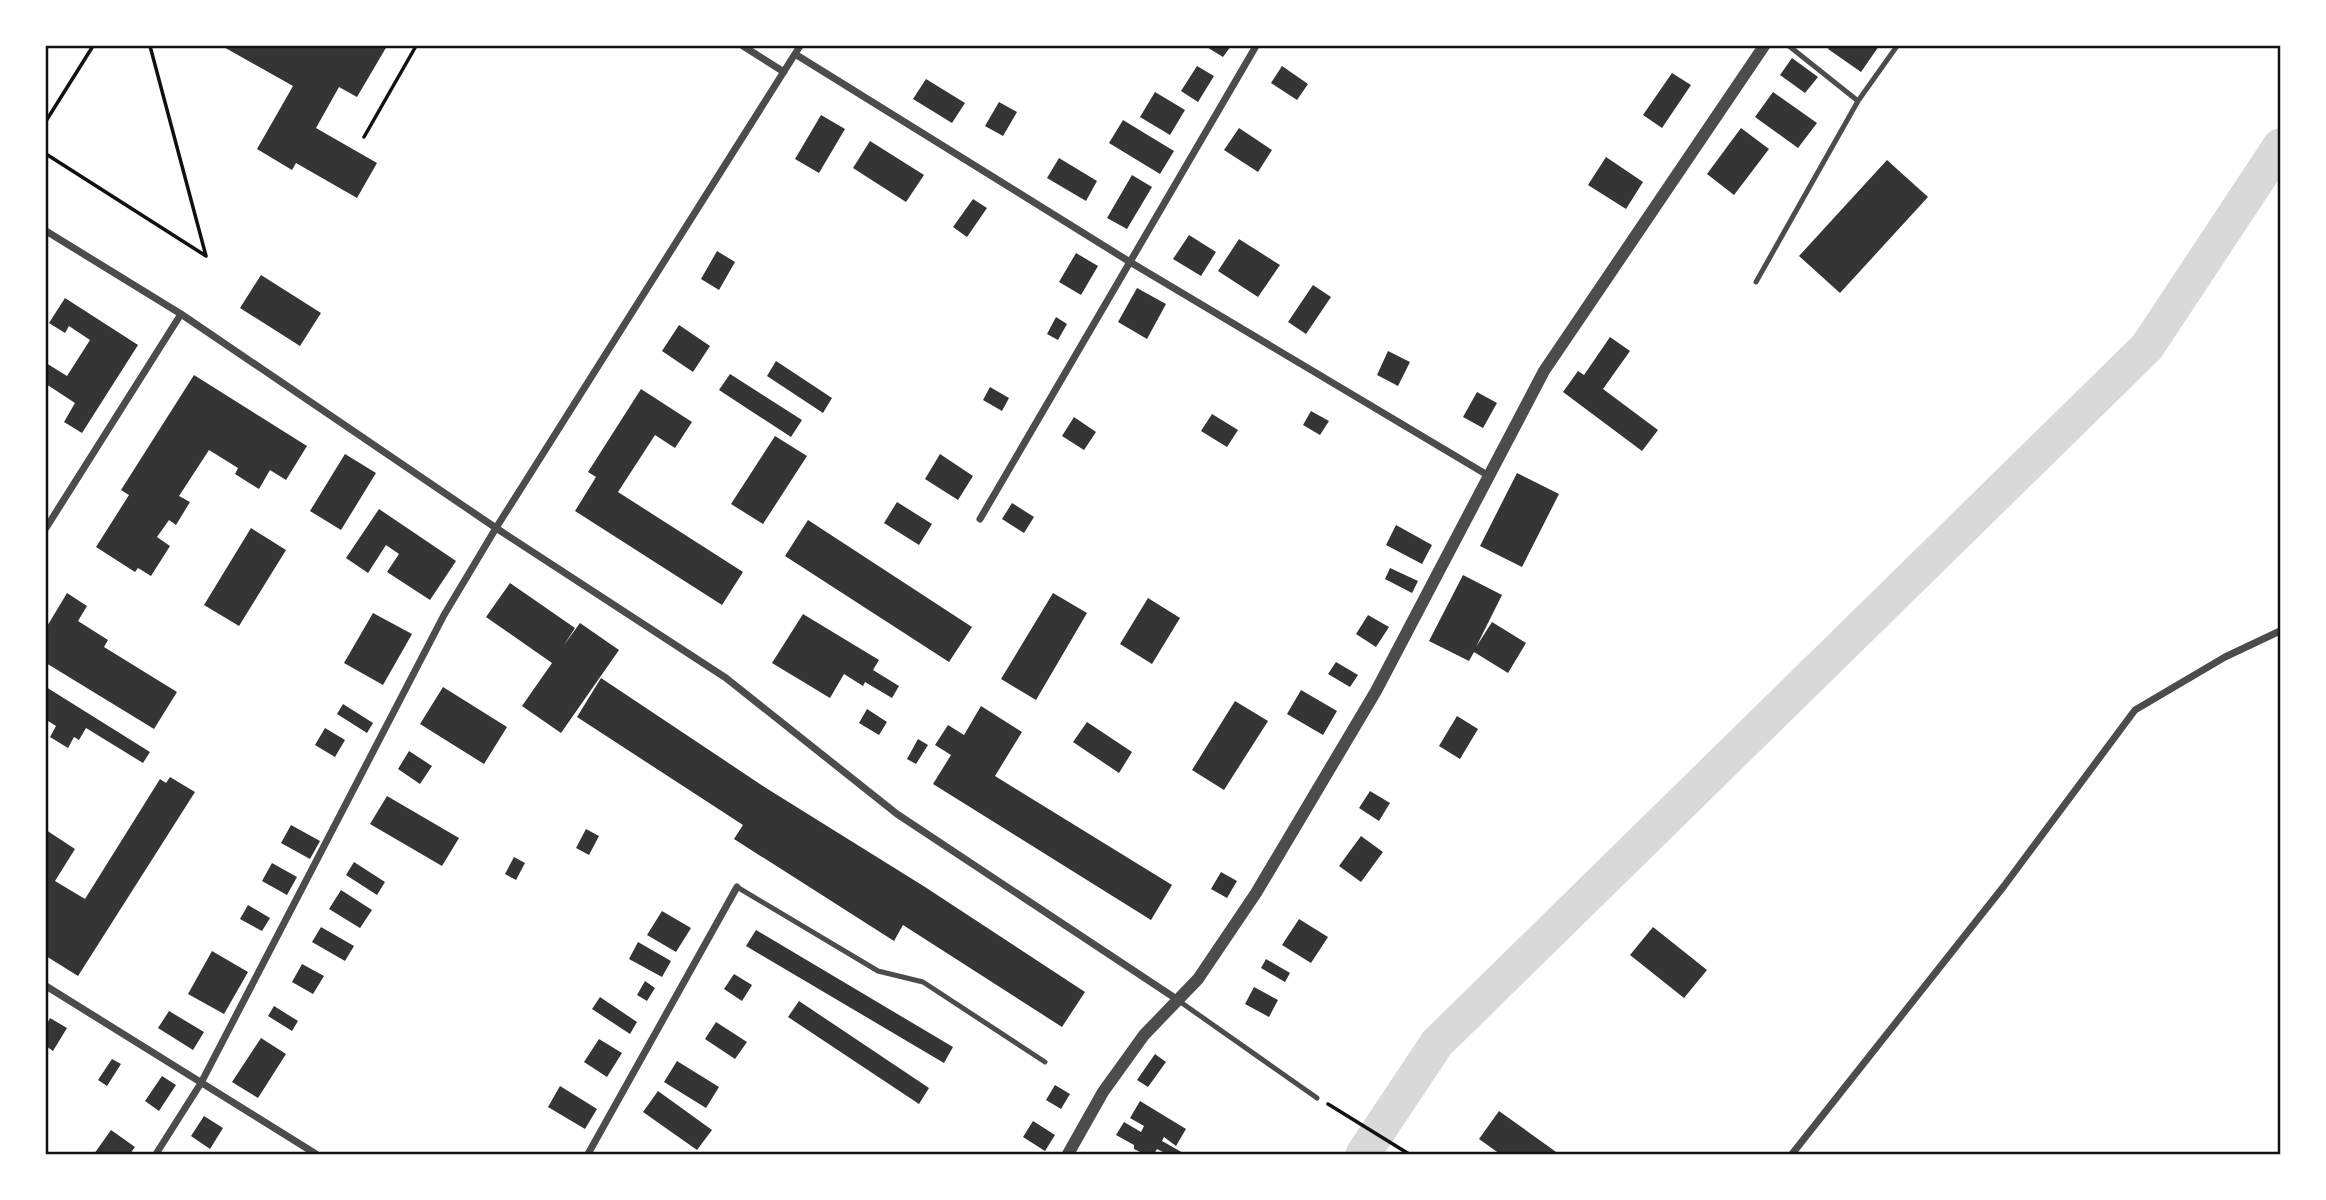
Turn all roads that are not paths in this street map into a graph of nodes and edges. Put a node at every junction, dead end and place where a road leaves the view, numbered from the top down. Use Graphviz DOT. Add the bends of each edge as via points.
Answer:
graph roads {
  1 [pos="743,46"];
  2 [pos="800,46"];
  3 [pos="1256,46"];
  4 [pos="1764,46"];
  5 [pos="1789,46"];
  6 [pos="1898,46"];
  7 [pos="795,54"];
  8 [pos="783,72"];
  9 [pos="1858,101"];
  10 [pos="46,231"];
  11 [pos="1130,262"];
  12 [pos="1756,282"];
  13 [pos="181,314"];
  14 [pos="1489,476"];
  15 [pos="981,519"];
  16 [pos="46,528"];
  17 [pos="496,528"];
  18 [pos="2280,631"];
  19 [pos="737,887"];
  20 [pos="46,986"];
  21 [pos="1178,1000"];
  22 [pos="1045,1062"];
  23 [pos="201,1083"];
  24 [pos="1317,1098"];
  25 [pos="156,1154"];
  26 [pos="316,1154"];
  27 [pos="588,1154"];
  28 [pos="1068,1154"];
  29 [pos="1792,1154"];
  1 -- 8 [label="street"];
  2 -- 7 [label="street"];
  3 -- 11 [label="street"];
  4 -- 14 [label="street" via="1544,371"];
  5 -- 9 [label="lane"];
  6 -- 9 [label="lane"];
  7 -- 8 [label="street"];
  7 -- 11 [label="street"];
  8 -- 17 [label="street"];
  9 -- 12 [label="lane"];
  10 -- 13 [label="street"];
  11 -- 14 [label="street"];
  11 -- 15 [label="street"];
  13 -- 16 [label="street"];
  13 -- 17 [label="street"];
  14 -- 21 [label="street" via="1376,691 1256,893 1198,979"];
  17 -- 21 [label="street" via="726,678 897,814"];
  17 -- 23 [label="street" via="444,615"];
  18 -- 29 [label="street" via="2135,710 2004,886"];
  19 -- 22 [label="lane" via="878,971 923,982"];
  19 -- 27 [label="street"];
  20 -- 23 [label="street"];
  21 -- 24 [label="lane"];
  21 -- 28 [label="street" via="1144,1035 1103,1092"];
  23 -- 25 [label="street"];
  23 -- 26 [label="street"];
}
